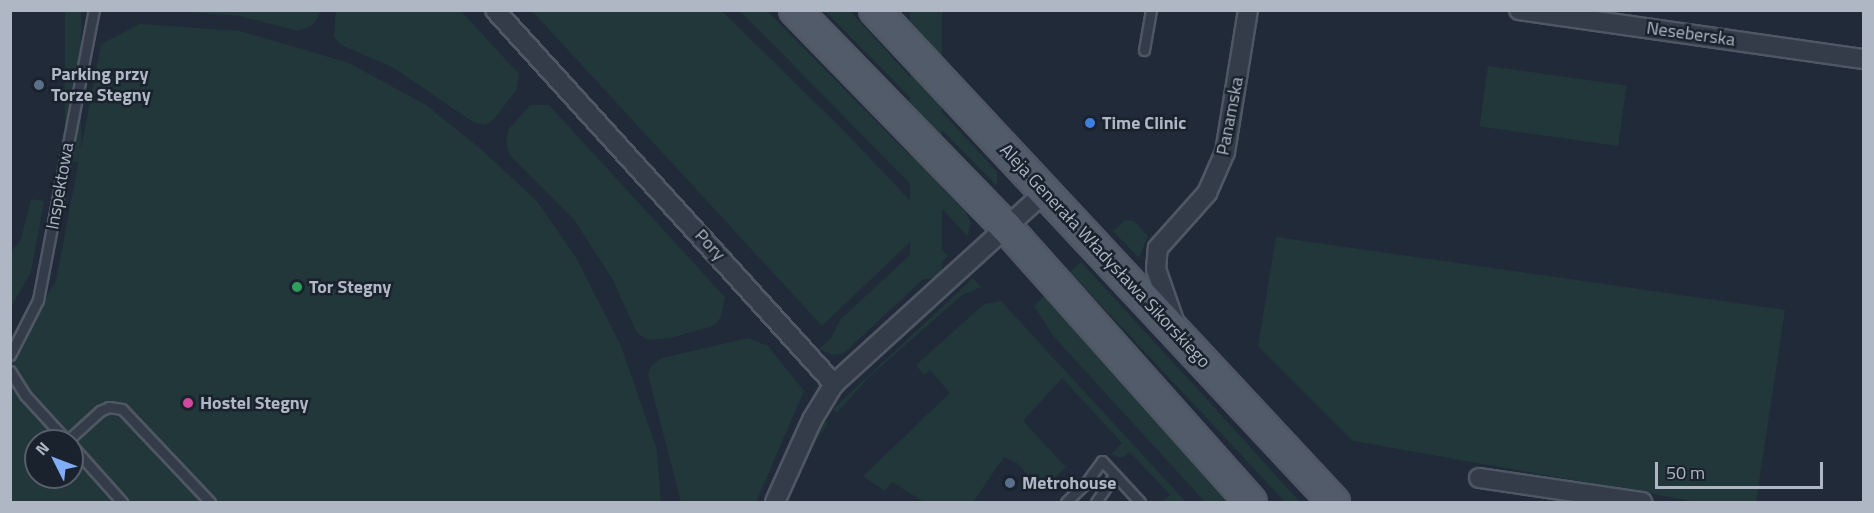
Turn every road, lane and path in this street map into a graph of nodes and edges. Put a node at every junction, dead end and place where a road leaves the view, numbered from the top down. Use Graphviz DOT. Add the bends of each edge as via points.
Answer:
graph roads {
  1 [pos="94,10"];
  2 [pos="495,10"];
  3 [pos="795,10"];
  4 [pos="875,10"];
  5 [pos="1151,10"];
  6 [pos="1248,10"];
  7 [pos="1519,10"];
  8 [pos="1143,51"];
  9 [pos="1863,58"];
  10 [pos="1045,192"];
  11 [pos="1006,227"];
  12 [pos="1182,339"];
  13 [pos="10,355"];
  14 [pos="10,371"];
  15 [pos="834,384"];
  16 [pos="56,429"];
  17 [pos="80,429"];
  18 [pos="84,459"];
  19 [pos="1114,475"];
  20 [pos="1479,478"];
  21 [pos="122,502"];
  22 [pos="210,502"];
  23 [pos="775,502"];
  24 [pos="1066,502"];
  25 [pos="1096,502"];
  26 [pos="1140,502"];
  27 [pos="1251,502"];
  28 [pos="1334,502"];
  29 [pos="1642,502"];
  1 -- 13 [label="lane, Inspektowa" via="38,300"];
  2 -- 15 [label="street, Pory"];
  3 -- 11 [label="main road"];
  4 -- 10 [label="main road, Aleja Generała Władysława Sikorskiego"];
  5 -- 8 [label="lane"];
  6 -- 12 [label="street, Panamska" via="1225,152 1207,193 1162,241 1156,259 1159,282"];
  7 -- 9 [label="street, Neseberska"];
  10 -- 11 [label="street"];
  10 -- 12 [label="main road, Aleja Generała Władysława Sikorskiego"];
  11 -- 15 [label="street"];
  11 -- 27 [label="main road"];
  12 -- 28 [label="main road, Aleja Generała Władysława Sikorskiego"];
  14 -- 16 [label="lane" via="25,395"];
  15 -- 23 [label="street" via="812,420"];
  17 -- 22 [label="lane" via="100,411 109,407 123,409"];
  18 -- 21 [label="lane"];
  19 -- 24 [label="lane" via="1102,461"];
  19 -- 25 [label="lane"];
  19 -- 26 [label="lane"];
  20 -- 29 [label="street"];
}
